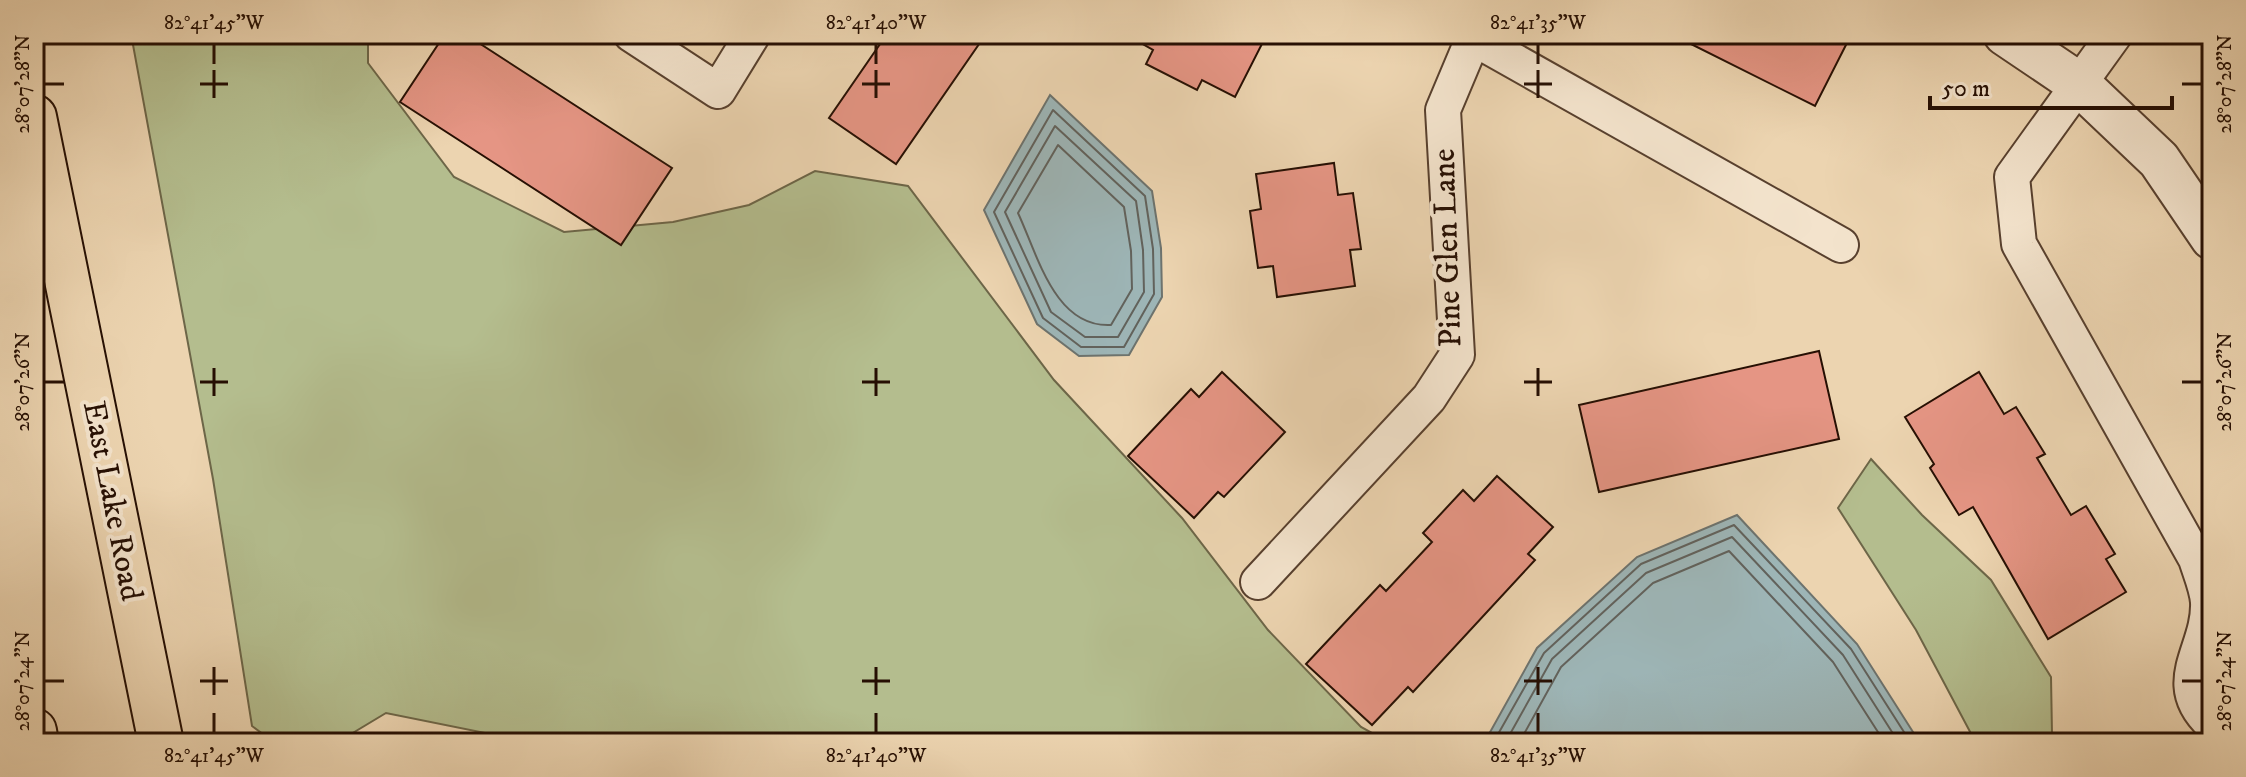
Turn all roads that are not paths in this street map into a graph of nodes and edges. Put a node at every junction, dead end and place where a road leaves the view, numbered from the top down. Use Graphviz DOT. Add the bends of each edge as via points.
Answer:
graph roads {
  1 [pos="631,34"];
  2 [pos="753,34"];
  3 [pos="2005,34"];
  4 [pos="2115,34"];
  5 [pos="1471,35"];
  6 [pos="2079,84"];
  7 [pos="34,117"];
  8 [pos="2212,238"];
  9 [pos="1841,245"];
  10 [pos="1258,582"];
  11 [pos="2212,724"];
  12 [pos="34,731"];
  13 [pos="36,743"];
  14 [pos="161,743"];
  1 -- 2 [label="street" via="718,91"];
  3 -- 6 [label="street"];
  4 -- 6 [label="street"];
  5 -- 9 [label="street, Pine Glen Lane"];
  5 -- 10 [label="street, Pine Glen Lane" via="1443,110 1457,355 1429,398"];
  6 -- 8 [label="street" via="2159,160"];
  6 -- 11 [label="street" via="2012,177 2019,244 2196,559 2208,602 2190,684 2195,708"];
  7 -- 14 [label="main road, East Lake Road"];
  12 -- 13 [label="main road"];
}
